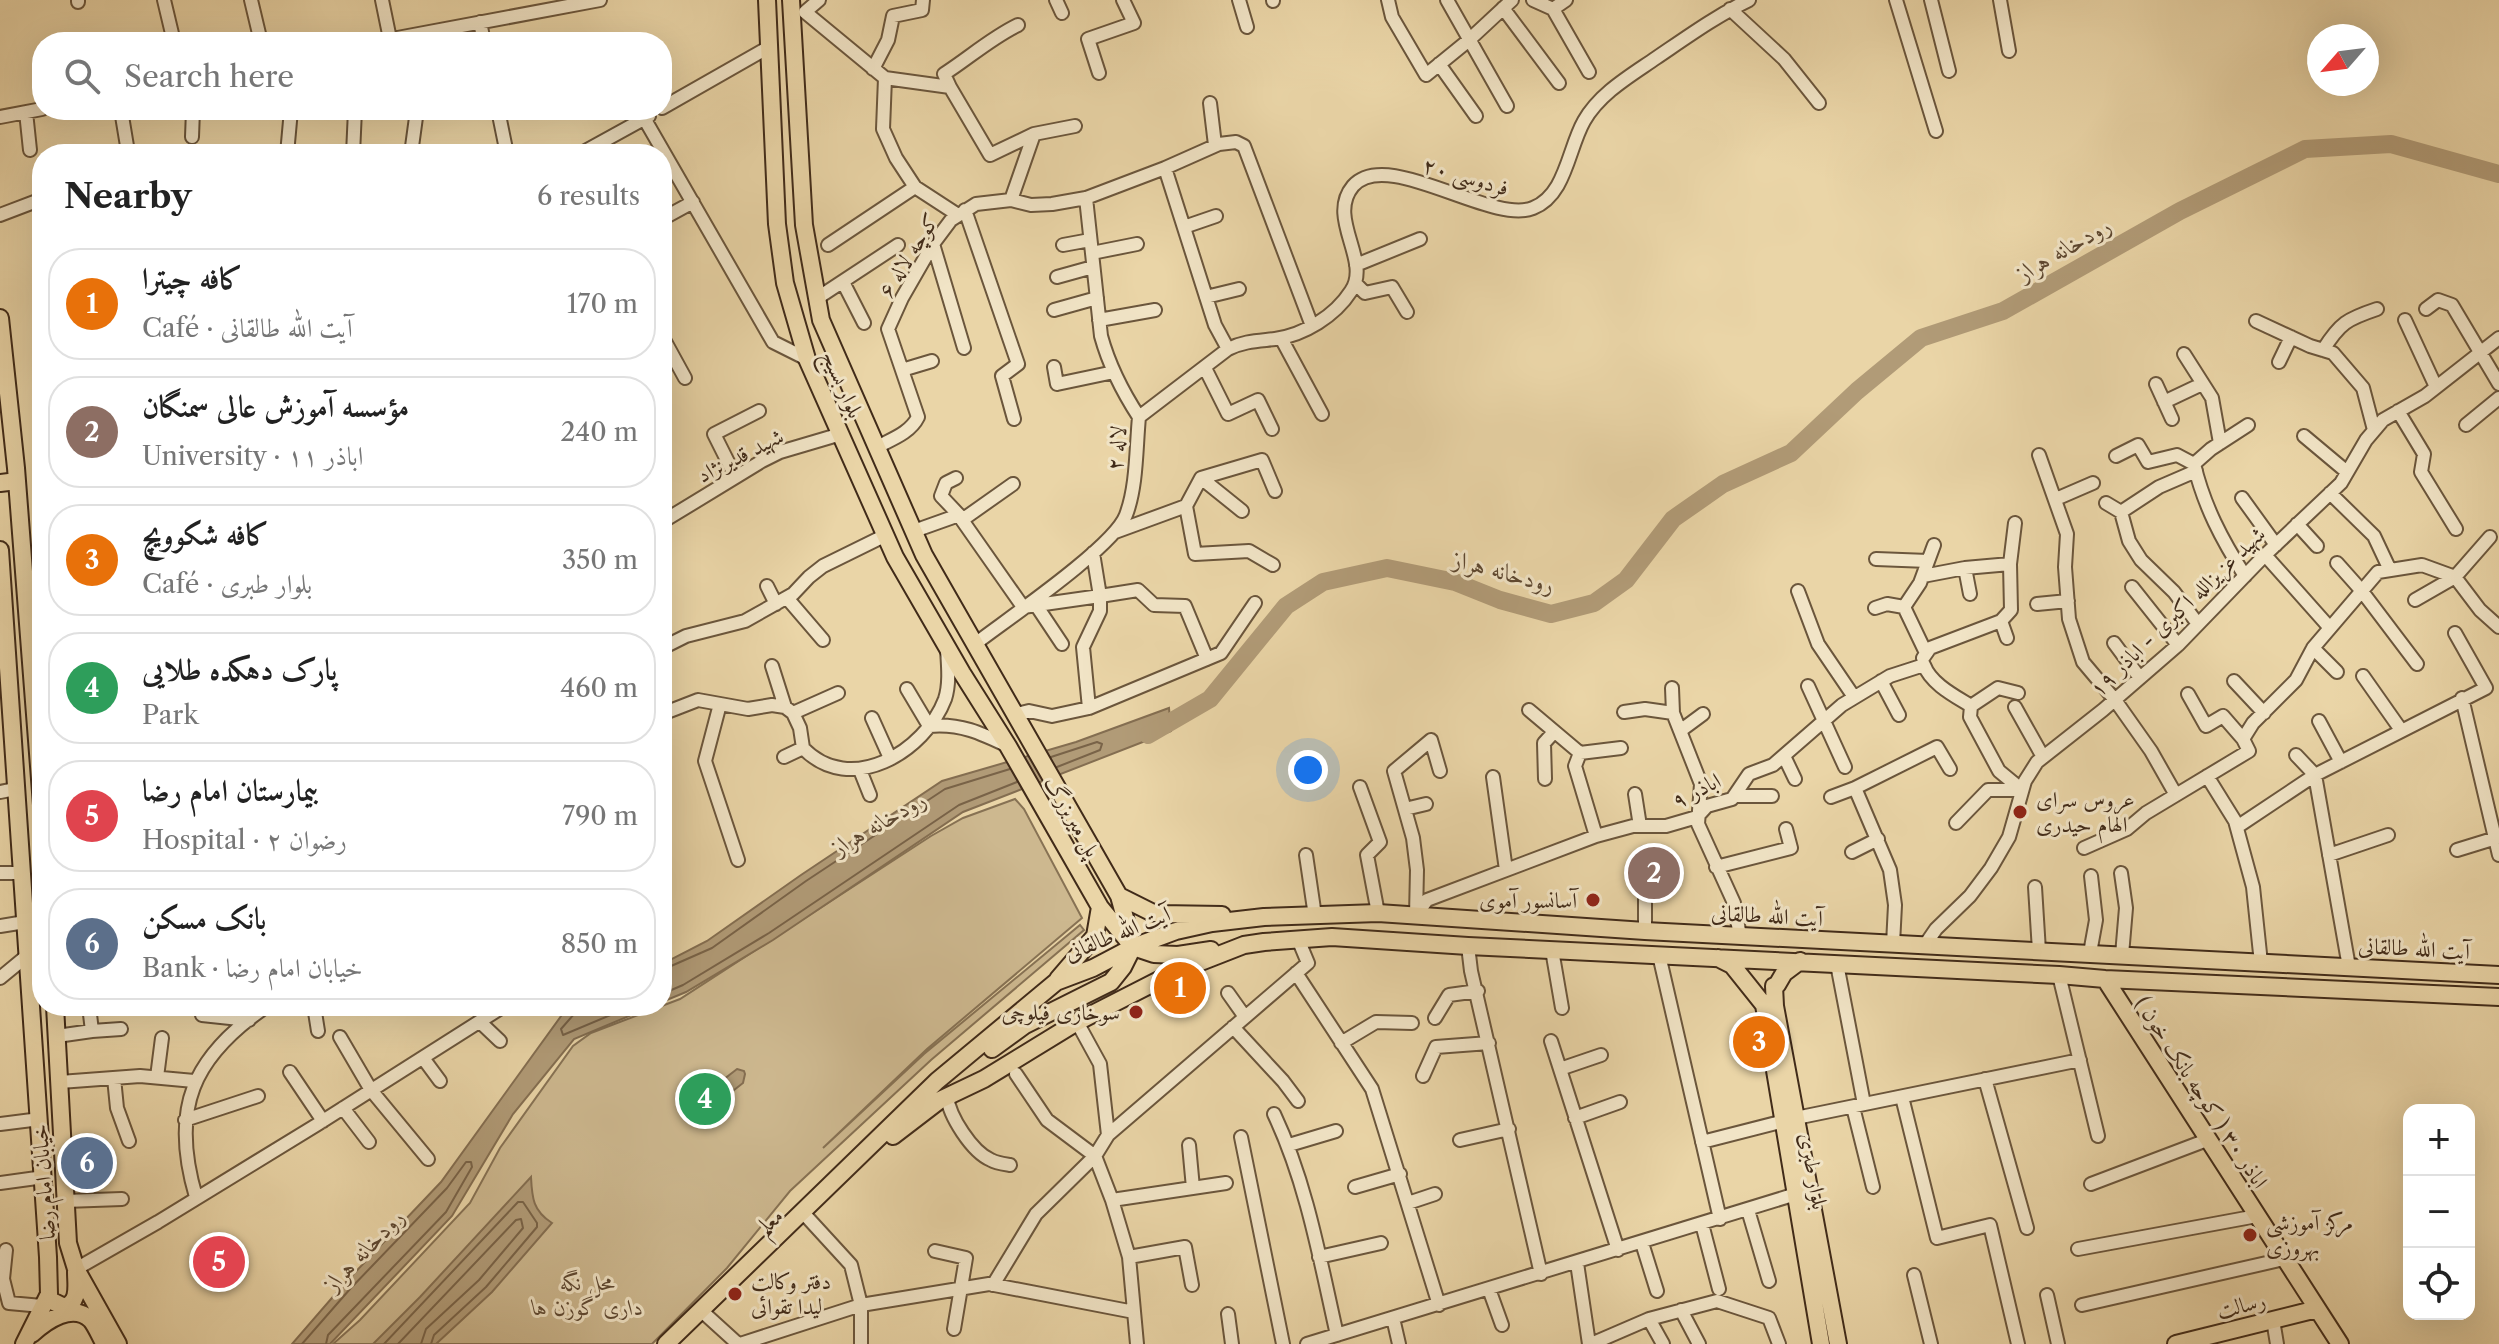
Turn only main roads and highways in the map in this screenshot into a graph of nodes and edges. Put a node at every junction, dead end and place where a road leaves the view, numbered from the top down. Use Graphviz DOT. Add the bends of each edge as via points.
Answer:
graph roads {
  1 [pos="767,0"];
  2 [pos="791,0"];
  3 [pos="804,222"];
  4 [pos="777,224"];
  5 [pos="0,318"];
  6 [pos="8,482"];
  7 [pos="0,550"];
  8 [pos="25,590"];
  9 [pos="2,591"];
  10 [pos="32,641"];
  11 [pos="984,659"];
  12 [pos="962,673"];
  13 [pos="5,704"];
  14 [pos="1029,735"];
  15 [pos="1008,746"];
  16 [pos="8,790"];
  17 [pos="1119,896"];
  18 [pos="1100,907"];
  19 [pos="1264,917"];
  20 [pos="1189,928"];
  21 [pos="1244,945"];
  22 [pos="1133,947"];
  23 [pos="1986,948"];
  24 [pos="2039,951"];
  25 [pos="1191,953"];
  26 [pos="1716,958"];
  27 [pos="1800,961"];
  28 [pos="1093,968"];
  29 [pos="1985,971"];
  30 [pos="2037,973"];
  31 [pos="2499,975"];
  32 [pos="2105,979"];
  33 [pos="1056,982"];
  34 [pos="1103,986"];
  35 [pos="2499,997"];
  36 [pos="1770,1006"];
  37 [pos="32,1010"];
  38 [pos="32,1016"];
  39 [pos="56,1016"];
  40 [pos="947,1096"];
  41 [pos="1790,1120"];
  42 [pos="762,1249"];
  43 [pos="76,1269"];
  44 [pos="76,1289"];
  45 [pos="46,1300"];
  46 [pos="2317,1309"];
  47 [pos="90,1319"];
  48 [pos="2235,1337"];
  49 [pos="25,1341"];
  50 [pos="105,1344"];
  51 [pos="118,1344"];
  52 [pos="666,1344"];
  53 [pos="675,1344"];
  54 [pos="1821,1344"];
  55 [pos="1838,1344"];
  56 [pos="2176,1344"];
  57 [pos="2340,1344"];
  1 -- 4 [label="main road, بلوار بسیج"];
  2 -- 3 [label="main road, بلوار بسیج"];
  3 -- 4 [label="main road"];
  3 -- 11 [label="main road, بلوار بسیج" via="821,320 924,555"];
  4 -- 12 [label="main road, بلوار بسیج" via="785,283 807,359 895,557"];
  5 -- 6 [label="main road"];
  6 -- 8 [label="main road"];
  7 -- 9 [label="main road"];
  8 -- 9 [label="main road"];
  8 -- 10 [label="main road"];
  9 -- 13 [label="main road"];
  11 -- 12 [label="main road" via="980,679"];
  11 -- 14 [label="main road, بلوار بسیج"];
  12 -- 15 [label="main road, بلوار بسیج"];
  13 -- 16 [label="main road"];
  14 -- 17 [label="main road, پل میربزرگ"];
  15 -- 18 [label="main road, پل میربزرگ"];
  16 -- 37 [label="main road"];
  17 -- 19 [label="main road" via="1160,914"];
  17 -- 22 [label="main road, پل میربزرگ"];
  18 -- 22 [label="main road, پل میربزرگ"];
  18 -- 33 [label="main road" via="1095,936"];
  19 -- 20 [label="main road, آیت الله طالقانی"];
  19 -- 23 [label="main road, آیت الله طالقانی" via="1378,913"];
  20 -- 22 [label="main road, آیت الله طالقانی"];
  20 -- 25 [label="main road" via="1181,942"];
  21 -- 25 [label="main road"];
  21 -- 26 [label="main road, آیت الله طالقانی" via="1332,937"];
  21 -- 40 [label="main road, آیت الله طالقانی" via="1175,972"];
  22 -- 25 [label="main road" via="1154,954"];
  22 -- 28 [label="main road, آیت الله طالقانی"];
  22 -- 34 [label="main road" via="1123,967"];
  23 -- 24 [label="main road, آیت الله طالقانی"];
  23 -- 29 [label="main road" via="1995,959"];
  24 -- 30 [label="main road" via="2029,961"];
  24 -- 31 [label="main road, آیت الله طالقانی"];
  26 -- 27 [label="main road, آیت الله طالقانی"];
  26 -- 36 [label="main road" via="1732,965"];
  27 -- 29 [label="main road, آیت الله طالقانی"];
  27 -- 36 [label="main road" via="1774,986"];
  28 -- 33 [label="main road, آیت الله طالقانی"];
  28 -- 34 [label="main road" via="1105,973"];
  29 -- 30 [label="main road, آیت الله طالقانی"];
  30 -- 32 [label="main road, آیت الله طالقانی"];
  32 -- 35 [label="main road, آیت الله طالقانی"];
  32 -- 46 [label="main road, اباذر ۳۰ ( کوچه بانک خون )"];
  33 -- 42 [label="main road, آیت الله طالقانی" via="937,1081"];
  34 -- 40 [label="main road" via="1025,1025 964,1073"];
  36 -- 41 [label="main road, بلوار طبری"];
  38 -- 45 [label="main road"];
  39 -- 43 [label="main road, خیابان امام رضا" via="68,1243"];
  40 -- 53 [label="main road, معلم" via="896,1133"];
  41 -- 54 [label="main road, بلوار طبری" via="1796,1194"];
  41 -- 55 [label="main road, بلوار طبری"];
  42 -- 52 [label="main road, معلم"];
  43 -- 44 [label="main road"];
  43 -- 51 [label="main road, خیابان امام رضا"];
  44 -- 45 [label="main road" via="74,1300 64,1307"];
  44 -- 47 [label="main road"];
  45 -- 49 [label="main road"];
  46 -- 48 [label="main road, رسالت"];
  46 -- 57 [label="main road, اباذر ۳۰ ( کوچه بانک خون )"];
  47 -- 49 [label="main road" via="63,1315"];
  47 -- 50 [label="main road"];
  48 -- 56 [label="main road, رسالت"];
}
